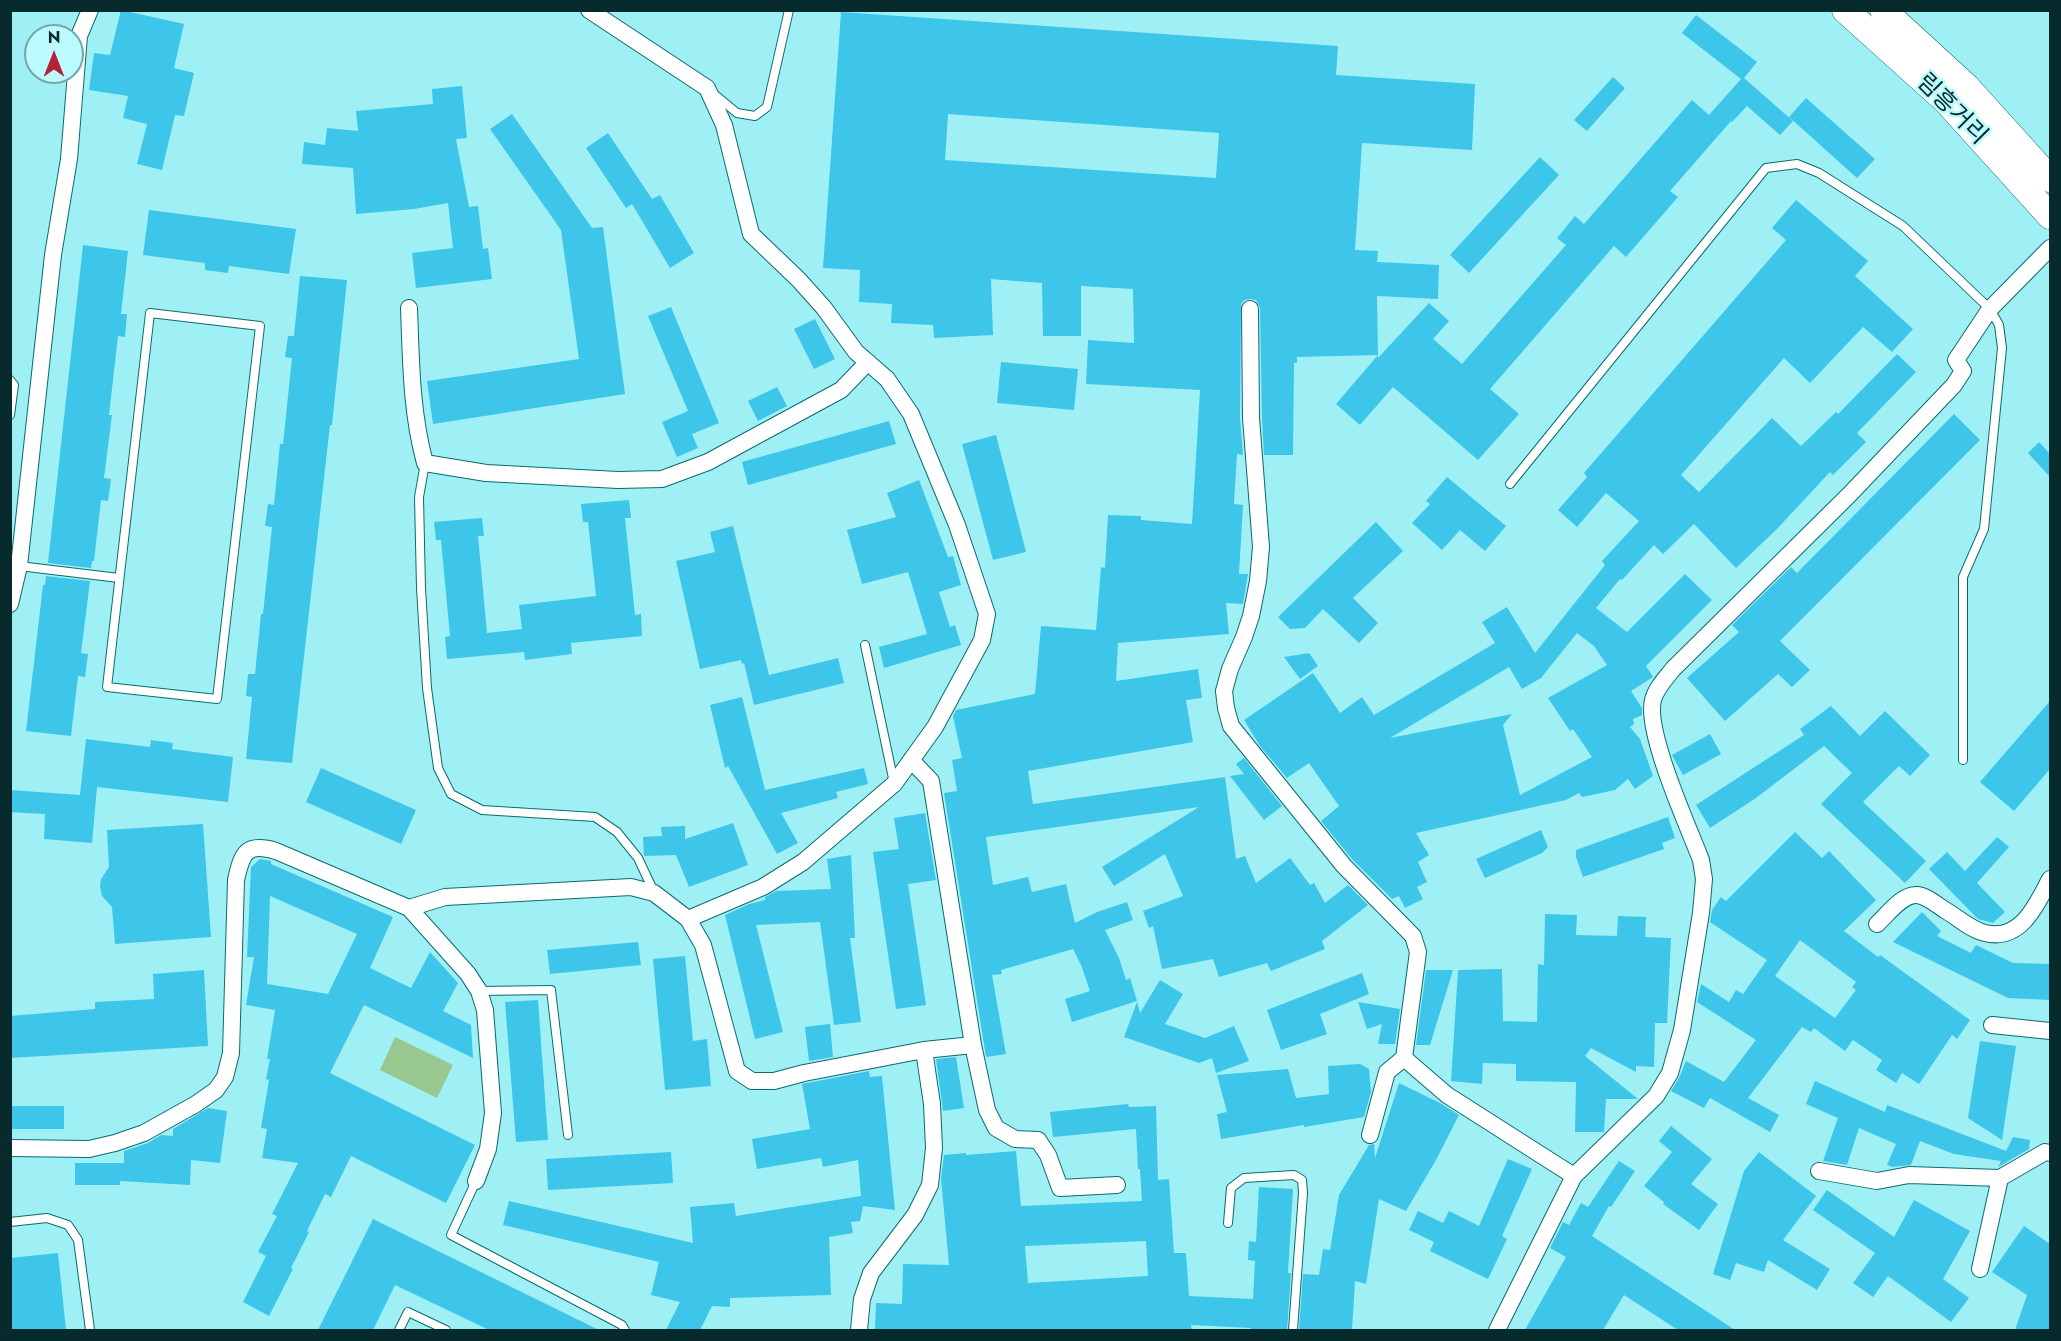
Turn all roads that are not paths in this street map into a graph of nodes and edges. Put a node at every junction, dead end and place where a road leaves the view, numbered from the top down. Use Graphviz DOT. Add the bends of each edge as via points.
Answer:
graph roads {
  1 [pos="90,10"];
  2 [pos="589,10"];
  3 [pos="789,10"];
  4 [pos="1845,10"];
  5 [pos="1883,10"];
  6 [pos="707,88"];
  7 [pos="2050,179"];
  8 [pos="2050,216"];
  9 [pos="2050,248"];
  10 [pos="408,308"];
  11 [pos="1250,309"];
  12 [pos="1990,309"];
  13 [pos="868,362"];
  14 [pos="10,381"];
  15 [pos="10,414"];
  16 [pos="425,463"];
  17 [pos="1510,484"];
  18 [pos="19,566"];
  19 [pos="119,578"];
  20 [pos="10,604"];
  21 [pos="865,645"];
  22 [pos="911,760"];
  23 [pos="1963,760"];
  24 [pos="894,784"];
  25 [pos="2050,879"];
  26 [pos="654,893"];
  27 [pos="409,908"];
  28 [pos="688,919"];
  29 [pos="1876,924"];
  30 [pos="479,991"];
  31 [pos="1992,1025"];
  32 [pos="2050,1031"];
  33 [pos="973,1045"];
  34 [pos="924,1050"];
  35 [pos="1404,1058"];
  36 [pos="568,1135"];
  37 [pos="1370,1135"];
  38 [pos="10,1148"];
  39 [pos="2050,1153"];
  40 [pos="1819,1172"];
  41 [pos="1574,1176"];
  42 [pos="2000,1178"];
  43 [pos="476,1181"];
  44 [pos="1117,1185"];
  45 [pos="10,1222"];
  46 [pos="1228,1223"];
  47 [pos="1980,1269"];
  48 [pos="90,1330"];
  49 [pos="399,1330"];
  50 [pos="446,1330"];
  51 [pos="625,1330"];
  52 [pos="859,1330"];
  53 [pos="1293,1330"];
  54 [pos="1497,1330"];
  1 -- 18 [label="street" via="79,36 69,159 52,255"];
  2 -- 6 [label="street"];
  3 -- 6 [label="lane" via="767,107 755,116 737,113"];
  4 -- 8 [label="main road, 림흥거리" via="1946,101"];
  5 -- 7 [label="main road, 림흥거리" via="1966,86"];
  6 -- 13 [label="street" via="723,125 751,234 799,280"];
  9 -- 12 [label="street"];
  10 -- 16 [label="street" via="413,404"];
  11 -- 35 [label="street" via="1251,418 1261,547 1251,616 1224,691 1226,708 1232,726 1344,866 1413,936 1418,951"];
  12 -- 17 [label="lane" via="1903,226 1819,172 1797,164 1766,168"];
  12 -- 23 [label="lane" via="1999,325 2002,348 1983,530 1963,577"];
  12 -- 41 [label="street" via="1956,360 1963,371 1954,385 1657,689 1652,718 1656,741 1701,860 1704,879 1682,1030 1670,1073 1656,1096"];
  13 -- 16 [label="street" via="841,390 708,462 662,479 486,473"];
  13 -- 22 [label="street" via="887,379 911,414 957,525 987,614 982,640 935,727"];
  14 -- 15 [label="lane" via="14,386"];
  16 -- 26 [label="lane" via="419,497 426,688 438,768 451,794 482,810 595,817 617,832 638,858"];
  18 -- 19 [label="lane"];
  18 -- 20 [label="street"];
  19 -- 19 [label="lane" via="107,687 217,699 260,326 150,313"];
  21 -- 24 [label="lane"];
  22 -- 24 [label="street"];
  22 -- 33 [label="street" via="931,781"];
  24 -- 28 [label="street" via="804,861 763,887"];
  25 -- 29 [label="street" via="2030,917 2001,934 1984,933 1916,895 1905,898"];
  26 -- 27 [label="street" via="631,887 445,897"];
  26 -- 28 [label="street"];
  27 -- 30 [label="street"];
  27 -- 38 [label="street" via="276,851 260,846 249,851 240,860 236,880 231,1053 225,1077 216,1089 144,1133 115,1143 89,1149"];
  28 -- 34 [label="street" via="703,945 737,1071 752,1081 774,1081"];
  30 -- 36 [label="lane" via="551,990"];
  30 -- 43 [label="street" via="485,1010 493,1113 488,1149"];
  31 -- 32 [label="street"];
  33 -- 34 [label="street"];
  33 -- 44 [label="street" via="987,1110 996,1128 1015,1138 1038,1140 1060,1188"];
  34 -- 52 [label="street" via="932,1104 930,1185 915,1215 871,1273 862,1299"];
  35 -- 37 [label="street" via="1387,1072"];
  35 -- 41 [label="street" via="1447,1095"];
  39 -- 42 [label="street" via="2045,1152"];
  40 -- 42 [label="street" via="1876,1181 1909,1175"];
  41 -- 54 [label="street"];
  42 -- 47 [label="street"];
  43 -- 51 [label="lane" via="451,1235"];
  45 -- 48 [label="lane" via="46,1218 68,1226 78,1240"];
  46 -- 53 [label="lane" via="1231,1188 1244,1178 1294,1175 1302,1180"];
  49 -- 50 [label="lane" via="408,1312"];
}
